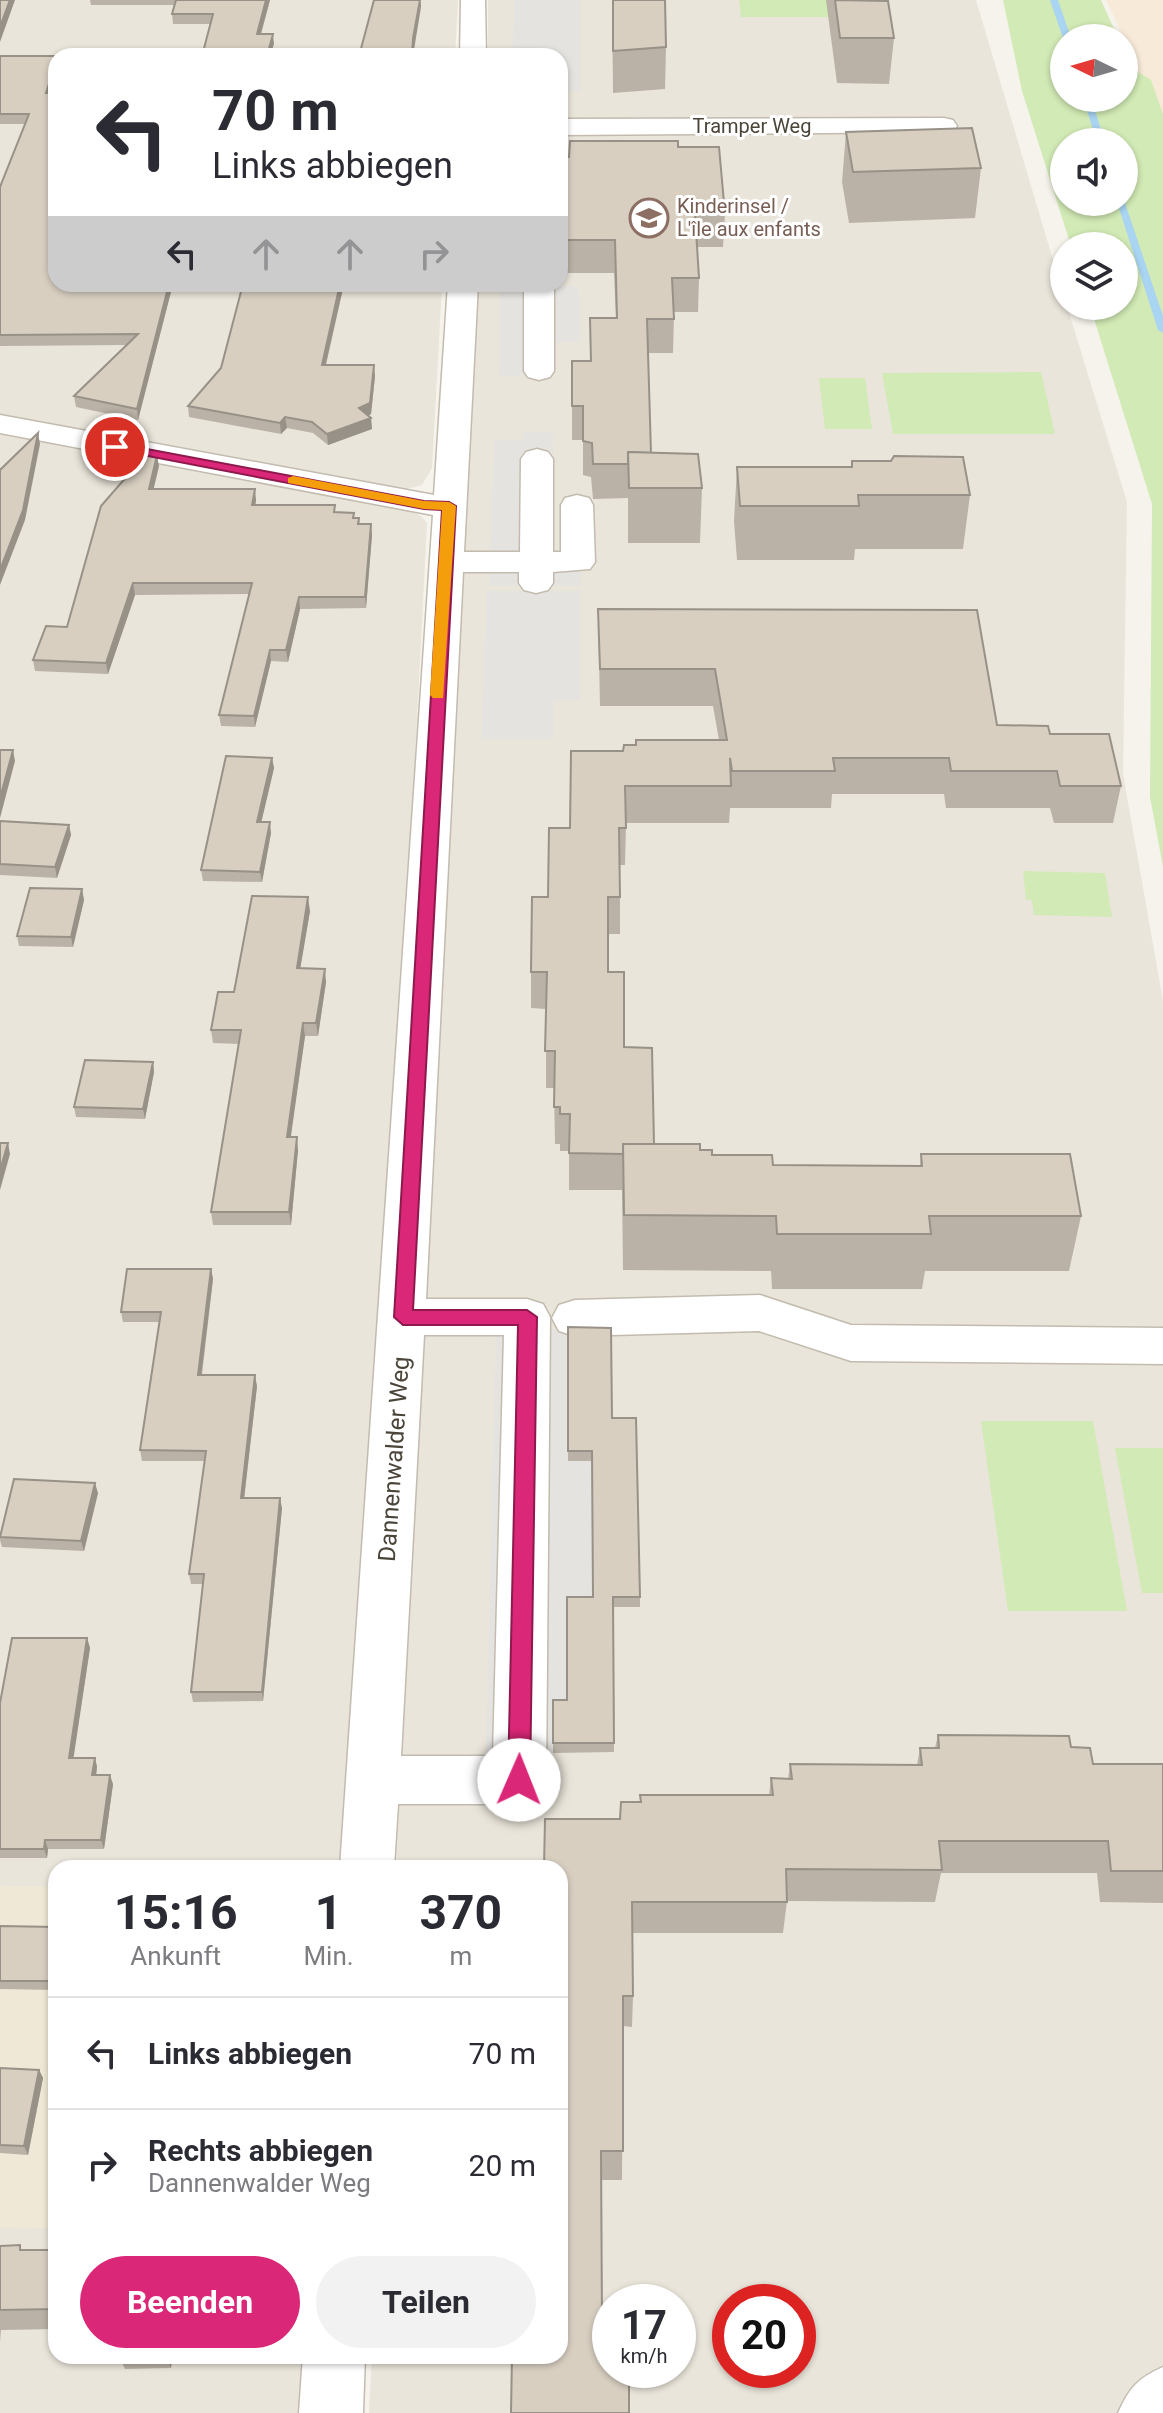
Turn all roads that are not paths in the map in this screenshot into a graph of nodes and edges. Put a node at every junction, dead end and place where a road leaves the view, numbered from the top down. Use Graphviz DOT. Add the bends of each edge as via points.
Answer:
graph roads {
  1 [pos="473,0"];
  2 [pos="473,48"];
  3 [pos="568,126"];
  4 [pos="944,126"];
  5 [pos="462,292"];
  6 [pos="539,292"];
  7 [pos="539,371"];
  8 [pos="0,424"];
  9 [pos="537,459"];
  10 [pos="577,505"];
  11 [pos="449,506"];
  12 [pos="446,562"];
  13 [pos="536,572"];
  14 [pos="403,1317"];
  15 [pos="575,1318"];
  16 [pos="1163,1346"];
  17 [pos="373,1780"];
  18 [pos="368,1860"];
  19 [pos="334,2364"];
  20 [pos="1163,2399"];
  21 [pos="331,2413"];
  22 [pos="1150,2413"];
  1 -- 2 [label="street"];
  3 -- 4 [label="street, Tramper Weg" via="654,118 856,117"];
  5 -- 11 [label="street, Dannenwalder Weg"];
  6 -- 7 [label="street"];
  8 -- 11 [label="street"];
  9 -- 13 [label="street"];
  10 -- 13 [label="street" via="578,562"];
  11 -- 12 [label="street, Dannenwalder Weg"];
  12 -- 13 [label="street"];
  12 -- 14 [label="street, Dannenwalder Weg"];
  14 -- 17 [label="street, Dannenwalder Weg"];
  14 -- 17 [label="street" via="527,1317 519,1780"];
  15 -- 16 [label="street" via="760,1313 851,1343"];
  17 -- 18 [label="street, Dannenwalder Weg"];
  19 -- 21 [label="street"];
  20 -- 22 [label="street"];
}
